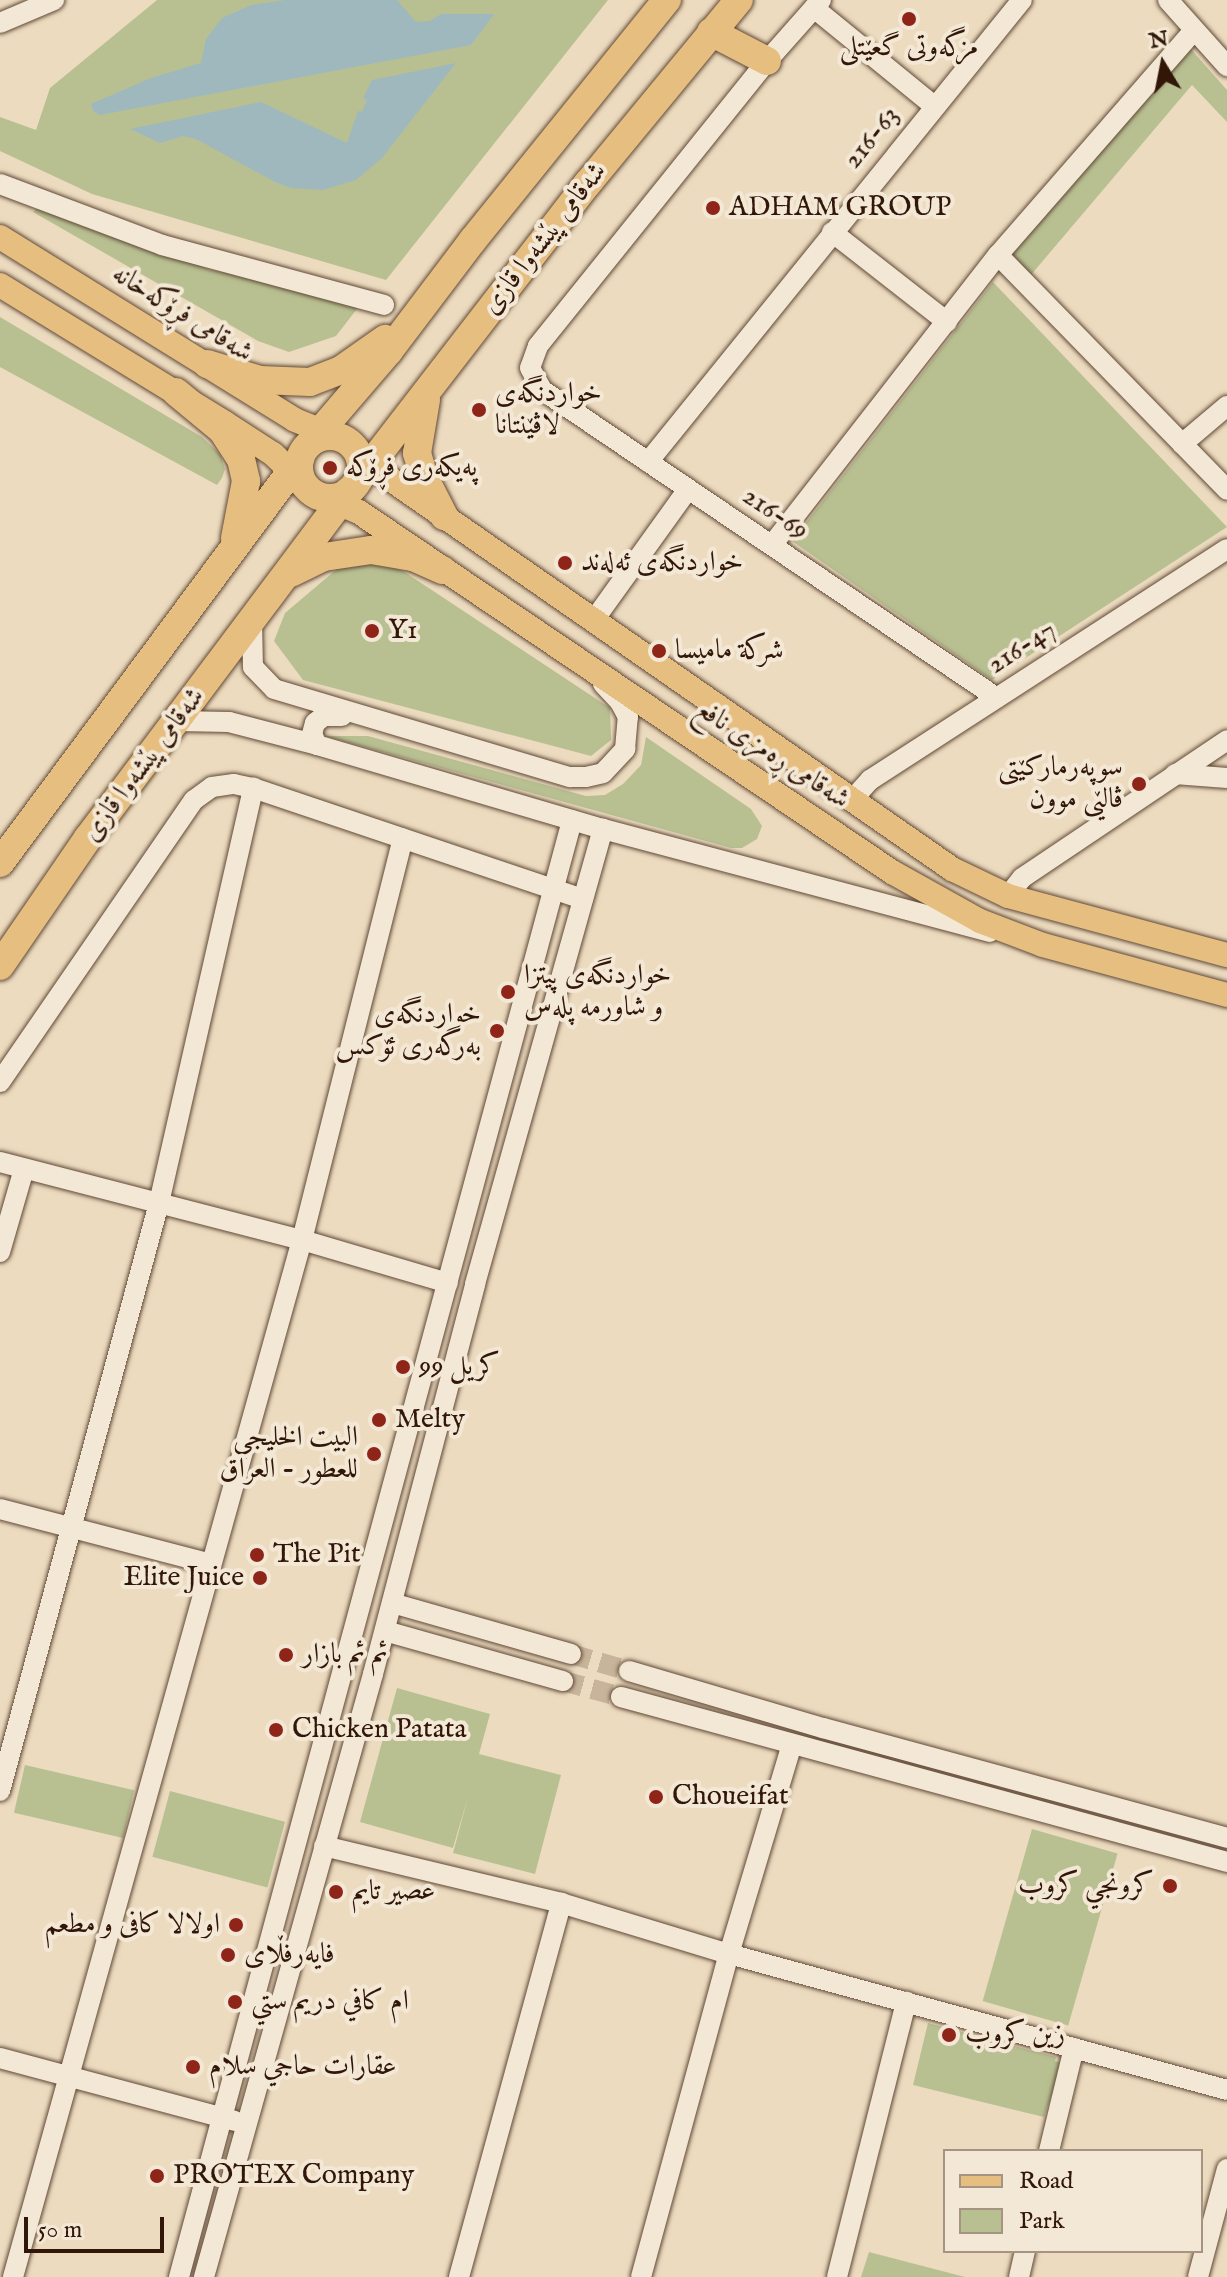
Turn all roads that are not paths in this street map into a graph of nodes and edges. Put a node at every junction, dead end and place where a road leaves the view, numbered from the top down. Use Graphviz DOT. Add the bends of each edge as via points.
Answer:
graph roads {
  1 [pos="667,0"];
  2 [pos="739,0"];
  3 [pos="1022,0"];
  4 [pos="1168,0"];
  5 [pos="38,3"];
  6 [pos="818,4"];
  7 [pos="0,23"];
  8 [pos="1194,30"];
  9 [pos="711,32"];
  10 [pos="767,61"];
  11 [pos="1227,66"];
  12 [pos="934,106"];
  13 [pos="0,184"];
  14 [pos="832,232"];
  15 [pos="0,237"];
  16 [pos="998,255"];
  17 [pos="0,285"];
  18 [pos="384,305"];
  19 [pos="412,321"];
  20 [pos="947,322"];
  21 [pos="207,364"];
  22 [pos="438,376"];
  23 [pos="176,392"];
  24 [pos="1227,406"];
  25 [pos="1182,444"];
  26 [pos="648,462"];
  27 [pos="329,467"];
  28 [pos="688,489"];
  29 [pos="1227,490"];
  30 [pos="434,509"];
  31 [pos="401,540"];
  32 [pos="772,545"];
  33 [pos="1227,549"];
  34 [pos="228,555"];
  35 [pos="442,570"];
  36 [pos="287,575"];
  37 [pos="594,620"];
  38 [pos="252,621"];
  39 [pos="590,671"];
  40 [pos="997,698"];
  41 [pos="366,719"];
  42 [pos="178,721"];
  43 [pos="1227,740"];
  44 [pos="317,745"];
  45 [pos="1175,774"];
  46 [pos="1227,778"];
  47 [pos="253,788"];
  48 [pos="852,800"];
  49 [pos="572,820"];
  50 [pos="603,829"];
  51 [pos="403,839"];
  52 [pos="0,863"];
  53 [pos="553,889"];
  54 [pos="1008,896"];
  55 [pos="583,899"];
  56 [pos="1043,945"];
  57 [pos="1227,955"];
  58 [pos="0,966"];
  59 [pos="1227,995"];
  60 [pos="0,1082"];
  61 [pos="0,1162"];
  62 [pos="24,1169"];
  63 [pos="159,1203"];
  64 [pos="302,1240"];
  65 [pos="0,1252"];
  66 [pos="448,1283"];
  67 [pos="0,1509"];
  68 [pos="71,1528"];
  69 [pos="378,1544"];
  70 [pos="406,1553"];
  71 [pos="211,1564"];
  72 [pos="392,1603"];
  73 [pos="385,1631"];
  74 [pos="571,1654"];
  75 [pos="629,1671"];
  76 [pos="563,1681"];
  77 [pos="621,1697"];
  78 [pos="335,1703"];
  79 [pos="363,1710"];
  80 [pos="792,1744"];
  81 [pos="1036,1786"];
  82 [pos="0,1791"];
  83 [pos="1031,1809"];
  84 [pos="1227,1838"];
  85 [pos="324,1846"];
  86 [pos="1227,1862"];
  87 [pos="561,1903"];
  88 [pos="729,1954"];
  89 [pos="906,2002"];
  90 [pos="1074,2048"];
  91 [pos="0,2058"];
  92 [pos="66,2076"];
  93 [pos="1227,2090"];
  94 [pos="223,2117"];
  95 [pos="246,2125"];
  96 [pos="1049,2149"];
  97 [pos="1227,2169"];
  98 [pos="1025,2253"];
  99 [pos="13,2277"];
  100 [pos="179,2277"];
  101 [pos="204,2277"];
  102 [pos="459,2277"];
  103 [pos="641,2277"];
  104 [pos="837,2277"];
  105 [pos="1019,2277"];
  106 [pos="1198,2277"];
  1 -- 19 [label="highway, شەقامی پێشەوا قازی"];
  2 -- 9 [label="highway, شەقامی پێشەوا قازی"];
  3 -- 12 [label="street, 216-63"];
  4 -- 8 [label="street"];
  5 -- 7 [label="street"];
  6 -- 10 [label="street"];
  6 -- 12 [label="street"];
  8 -- 11 [label="street"];
  8 -- 16 [label="street"];
  9 -- 10 [label="highway"];
  9 -- 22 [label="highway, شەقامی پێشەوا قازی"];
  10 -- 26 [label="street, 216-69" via="538,346 530,368 542,390"];
  12 -- 14 [label="street, 216-63"];
  13 -- 18 [label="street" via="162,245"];
  14 -- 20 [label="street"];
  14 -- 26 [label="street, 216-63"];
  15 -- 21 [label="main road, شەقامی فڕۆکەخانە"];
  16 -- 20 [label="street"];
  16 -- 25 [label="street"];
  17 -- 23 [label="main road"];
  19 -- 21 [label="highway" via="341,370 310,382 260,380"];
  19 -- 27 [label="highway, شەقامی پێشەوا قازی"];
  20 -- 32 [label="street"];
  21 -- 27 [label="main road, شەقامی فڕۆکەخانە" via="295,420"];
  22 -- 27 [label="highway, شەقامی پێشەوا قازی"];
  22 -- 30 [label="highway" via="422,415 417,453"];
  23 -- 27 [label="main road" via="273,454"];
  23 -- 34 [label="highway" via="222,430 241,459 246,481 243,510"];
  24 -- 25 [label="street"];
  25 -- 29 [label="street"];
  26 -- 28 [label="street, 216-69"];
  27 -- 30 [label="main road, شەقامی ڕەمزی نافع"];
  27 -- 31 [label="main road, شەقامی ڕەمزی نافع"];
  27 -- 34 [label="highway, شەقامی پێشەوا قازی"];
  27 -- 36 [label="highway, شەقامی پێشەوا قازی"];
  28 -- 32 [label="street, 216-69"];
  28 -- 37 [label="street"];
  30 -- 31 [label="main road" via="408,508 398,532"];
  30 -- 37 [label="main road, شەقامی ڕەمزی نافع"];
  31 -- 35 [label="main road, شەقامی ڕەمزی نافع"];
  32 -- 40 [label="street, 216-69"];
  33 -- 40 [label="street, 216-47"];
  34 -- 52 [label="highway, شەقامی پێشەوا قازی"];
  35 -- 36 [label="highway" via="413,557 371,550 324,557"];
  35 -- 39 [label="main road, شەقامی ڕەمزی نافع"];
  36 -- 38 [label="highway, شەقامی پێشەوا قازی"];
  37 -- 48 [label="main road, شەقامی ڕەمزی نافع"];
  38 -- 41 [label="street" via="251,660 266,684"];
  38 -- 42 [label="highway, شەقامی پێشەوا قازی"];
  39 -- 41 [label="street" via="620,702 629,725 621,756 595,776 570,777"];
  39 -- 56 [label="main road, شەقامی ڕەمزی نافع" via="892,872 980,921"];
  40 -- 48 [label="street, 216-47" via="870,780"];
  41 -- 44 [label="street" via="319,719 312,734"];
  42 -- 44 [label="street" via="229,722"];
  42 -- 58 [label="highway, شەقامی پێشەوا قازی" via="88,838"];
  43 -- 45 [label="street"];
  44 -- 49 [label="street"];
  45 -- 46 [label="street"];
  45 -- 54 [label="street" via="1022,878"];
  47 -- 51 [label="street"];
  47 -- 60 [label="street" via="222,784 194,800"];
  47 -- 63 [label="street"];
  48 -- 54 [label="main road, شەقامی ڕەمزی نافع" via="952,869"];
  49 -- 50 [label="street"];
  49 -- 53 [label="street"];
  50 -- 55 [label="street"];
  50 -- 56 [label="street"];
  51 -- 53 [label="street"];
  51 -- 64 [label="street"];
  53 -- 55 [label="street"];
  53 -- 66 [label="street"];
  54 -- 57 [label="main road, شەقامی ڕەمزی نافع"];
  55 -- 70 [label="street"];
  56 -- 59 [label="main road, شەقامی ڕەمزی نافع"];
  61 -- 62 [label="street"];
  62 -- 63 [label="street"];
  62 -- 65 [label="street"];
  63 -- 64 [label="street"];
  63 -- 68 [label="street"];
  64 -- 66 [label="street"];
  64 -- 71 [label="street"];
  66 -- 69 [label="street"];
  67 -- 68 [label="street"];
  68 -- 71 [label="street"];
  68 -- 82 [label="street"];
  69 -- 70 [label="street"];
  69 -- 78 [label="street"];
  70 -- 72 [label="street"];
  71 -- 92 [label="street"];
  72 -- 73 [label="street"];
  72 -- 74 [label="street"];
  73 -- 76 [label="street"];
  73 -- 79 [label="street"];
  75 -- 81 [label="street"];
  77 -- 80 [label="street"];
  78 -- 79 [label="street"];
  78 -- 94 [label="street"];
  79 -- 85 [label="street"];
  80 -- 83 [label="street"];
  80 -- 88 [label="street"];
  81 -- 83 [label="street"];
  81 -- 84 [label="street"];
  83 -- 86 [label="street"];
  85 -- 87 [label="street"];
  85 -- 95 [label="street"];
  87 -- 88 [label="street"];
  87 -- 102 [label="street"];
  88 -- 89 [label="street"];
  88 -- 103 [label="street"];
  89 -- 90 [label="street"];
  89 -- 104 [label="street"];
  90 -- 93 [label="street"];
  90 -- 96 [label="street"];
  91 -- 92 [label="street"];
  92 -- 94 [label="street"];
  92 -- 99 [label="street"];
  94 -- 95 [label="street"];
  94 -- 100 [label="street"];
  95 -- 101 [label="street"];
  97 -- 106 [label="street"];
  98 -- 105 [label="street"];
}
